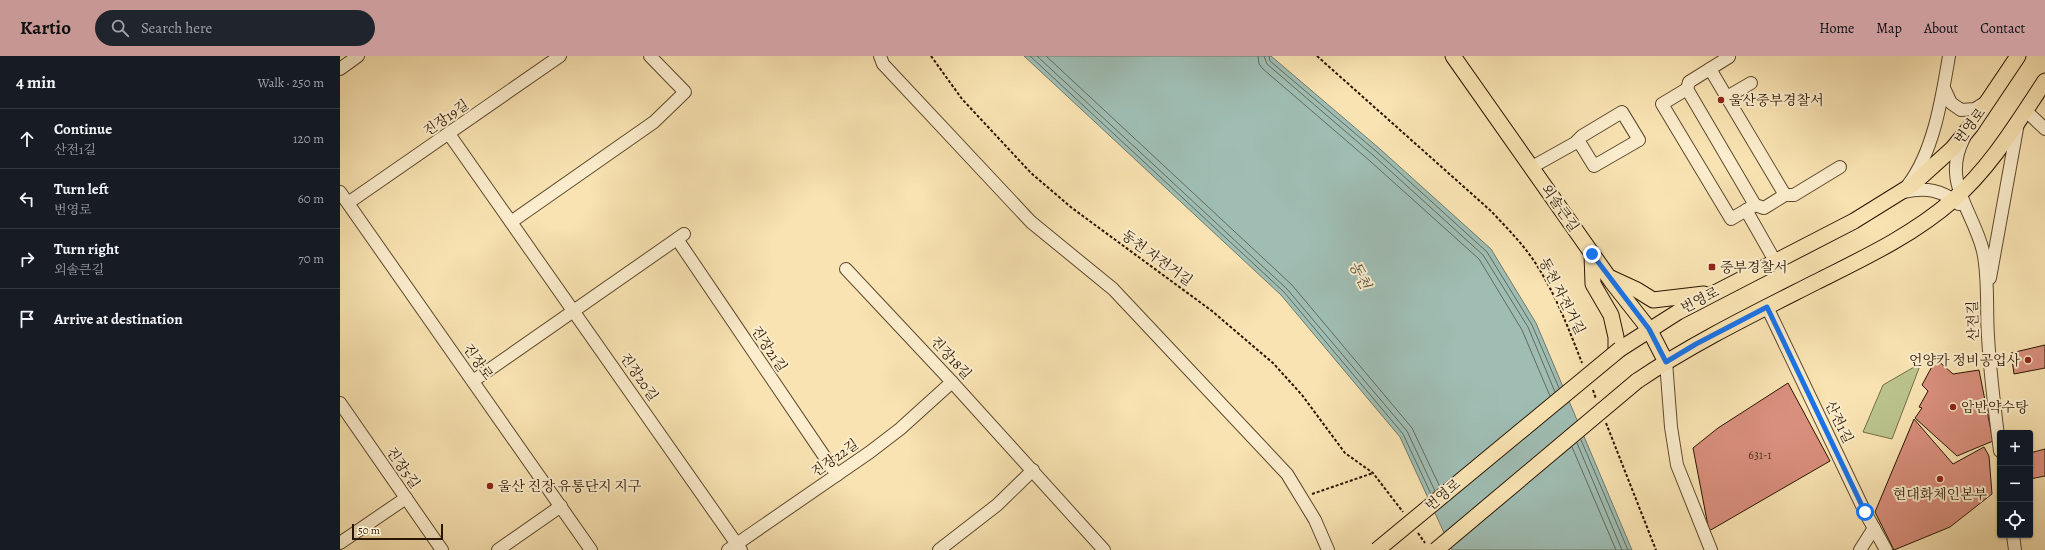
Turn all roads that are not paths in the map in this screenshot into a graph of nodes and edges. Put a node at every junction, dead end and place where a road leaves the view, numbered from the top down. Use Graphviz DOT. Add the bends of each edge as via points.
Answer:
graph roads {
  1 [pos="358,56"];
  2 [pos="560,56"];
  3 [pos="650,56"];
  4 [pos="880,56"];
  5 [pos="1453,56"];
  6 [pos="1949,56"];
  7 [pos="2018,56"];
  8 [pos="1729,57"];
  9 [pos="340,68"];
  10 [pos="1710,69"];
  11 [pos="2045,81"];
  12 [pos="1751,83"];
  13 [pos="1944,88"];
  14 [pos="1687,89"];
  15 [pos="1727,97"];
  16 [pos="1988,101"];
  17 [pos="2022,115"];
  18 [pos="1970,126"];
  19 [pos="2045,129"];
  20 [pos="449,134"];
  21 [pos="1578,140"];
  22 [pos="1840,167"];
  23 [pos="1532,168"];
  24 [pos="340,192"];
  25 [pos="1902,192"];
  26 [pos="1785,195"];
  27 [pos="1956,197"];
  28 [pos="348,203"];
  29 [pos="1751,208"];
  30 [pos="512,222"];
  31 [pos="1592,254"];
  32 [pos="1775,261"];
  33 [pos="846,269"];
  34 [pos="1608,276"];
  35 [pos="1713,293"];
  36 [pos="1987,295"];
  37 [pos="1767,307"];
  38 [pos="574,311"];
  39 [pos="1649,329"];
  40 [pos="1618,350"];
  41 [pos="1666,362"];
  42 [pos="473,381"];
  43 [pos="952,382"];
  44 [pos="340,403"];
  45 [pos="1997,430"];
  46 [pos="1033,470"];
  47 [pos="837,475"];
  48 [pos="406,498"];
  49 [pos="561,506"];
  50 [pos="1874,528"];
  51 [pos="2013,538"];
  52 [pos="340,543"];
  53 [pos="736,548"];
  54 [pos="442,550"];
  55 [pos="498,550"];
  56 [pos="591,550"];
  57 [pos="939,550"];
  58 [pos="1104,550"];
  59 [pos="1328,550"];
  60 [pos="1377,550"];
  61 [pos="1436,550"];
  62 [pos="1711,550"];
  63 [pos="1860,550"];
  64 [pos="1886,550"];
  65 [pos="2015,550"];
  1 -- 9 [label="street"];
  2 -- 20 [label="street, 진장19길"];
  3 -- 30 [label="street" via="685,92 648,127"];
  4 -- 59 [label="street" via="883,64 1031,222 1114,289 1287,474 1315,520"];
  5 -- 23 [label="main road, 외솔큰길"];
  6 -- 13 [label="street"];
  7 -- 16 [label="main road, 번영로"];
  8 -- 10 [label="street"];
  10 -- 14 [label="street" via="1689,82"];
  10 -- 15 [label="street"];
  11 -- 17 [label="main road"];
  12 -- 15 [label="street"];
  13 -- 16 [label="street" via="1951,103 1961,110 1974,109"];
  13 -- 25 [label="street" via="1923,157"];
  14 -- 29 [label="street"];
  14 -- 29 [label="street" via="1662,104 1731,219"];
  15 -- 26 [label="street"];
  16 -- 18 [label="main road, 번영로"];
  17 -- 19 [label="street"];
  17 -- 27 [label="main road" via="1998,152"];
  17 -- 36 [label="street"];
  18 -- 25 [label="main road, 번영로" via="1934,167"];
  18 -- 27 [label="street" via="1956,166"];
  20 -- 28 [label="street, 진장19길"];
  20 -- 30 [label="street, 진장20길"];
  21 -- 21 [label="street" via="1622,112 1639,140 1594,166"];
  21 -- 23 [label="street"];
  22 -- 26 [label="street" via="1794,195"];
  23 -- 31 [label="main road, 외솔큰길"];
  24 -- 28 [label="street, 진장로"];
  25 -- 27 [label="street" via="1926,189"];
  25 -- 32 [label="main road, 번영로"];
  26 -- 29 [label="street" via="1764,208"];
  27 -- 36 [label="street, 산전길" via="1969,216 1983,250"];
  27 -- 37 [label="main road" via="1900,238"];
  28 -- 42 [label="street, 진장로"];
  29 -- 32 [label="street"];
  30 -- 38 [label="street, 진장20길"];
  31 -- 34 [label="main road, 외솔큰길"];
  31 -- 40 [label="main road" via="1593,284 1611,315"];
  32 -- 35 [label="main road, 번영로"];
  33 -- 43 [label="street, 진장18길"];
  34 -- 35 [label="main road" via="1653,300"];
  34 -- 39 [label="main road, 외솔큰길"];
  35 -- 39 [label="main road, 번영로"];
  36 -- 45 [label="street, 산전길" via="1990,376"];
  37 -- 41 [label="main road"];
  37 -- 50 [label="street, 산전1길"];
  38 -- 42 [label="street, 진장21길"];
  38 -- 47 [label="street, 진장21길" via="681,236"];
  38 -- 53 [label="street, 진장20길"];
  39 -- 40 [label="main road, 번영로"];
  39 -- 41 [label="main road, 외솔큰길"];
  40 -- 60 [label="main road, 번영로, bridge"];
  41 -- 61 [label="main road, bridge" via="1637,381"];
  41 -- 62 [label="street" via="1671,428 1677,464"];
  42 -- 49 [label="street, 진장로"];
  43 -- 46 [label="street, 진장18길"];
  43 -- 47 [label="street, 진장22길" via="900,429"];
  44 -- 48 [label="street, 진장5길"];
  46 -- 57 [label="street" via="997,505"];
  46 -- 58 [label="street, 진장18길"];
  47 -- 53 [label="street, 진장22길"];
  48 -- 52 [label="street"];
  48 -- 54 [label="street, 진장5길"];
  49 -- 55 [label="street"];
  49 -- 56 [label="street, 진장로"];
  50 -- 63 [label="street"];
  50 -- 64 [label="street, 산전1길"];
  51 -- 65 [label="street"];
}
